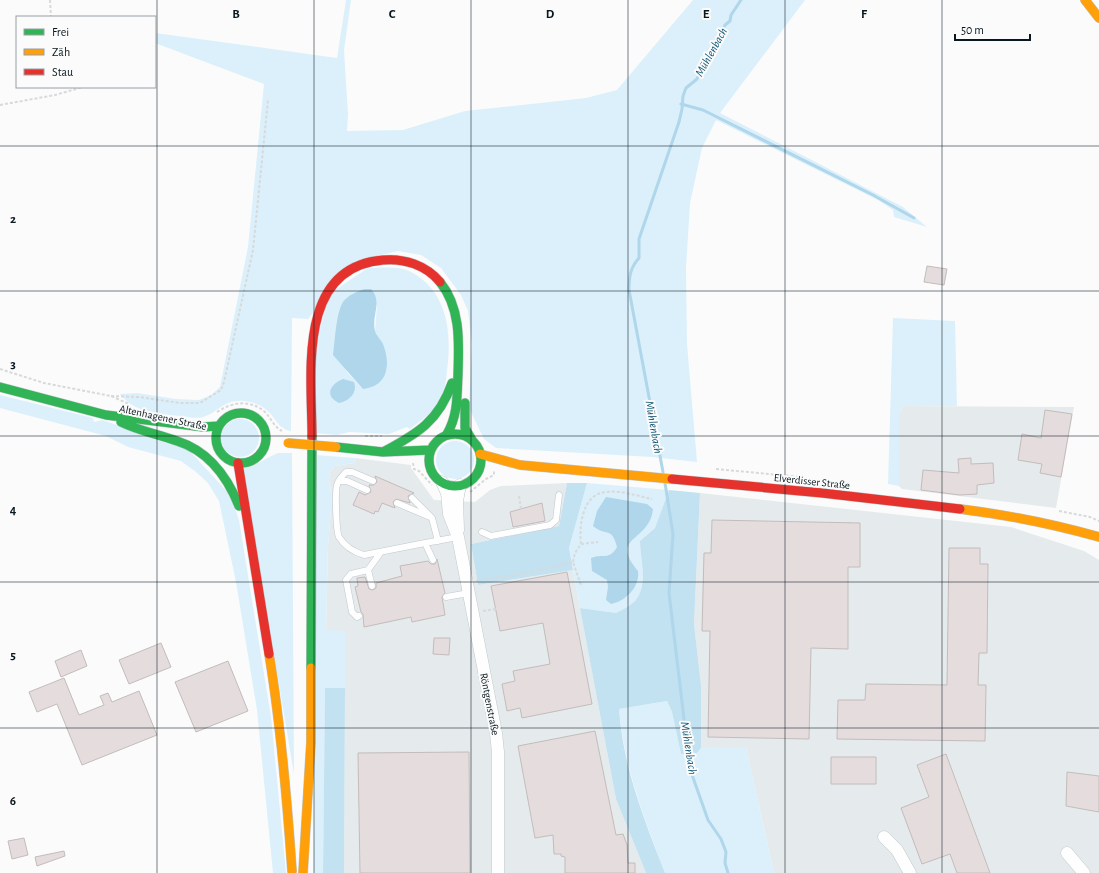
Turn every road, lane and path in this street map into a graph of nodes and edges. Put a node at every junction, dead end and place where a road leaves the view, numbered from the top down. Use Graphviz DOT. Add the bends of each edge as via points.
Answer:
graph roads {
  1 [pos="50,0"];
  2 [pos="1085,0"];
  3 [pos="51,16"];
  4 [pos="1099,18"];
  5 [pos="80,88"];
  6 [pos="268,100"];
  7 [pos="0,105"];
  8 [pos="404,252"];
  9 [pos="466,317"];
  10 [pos="464,348"];
  11 [pos="0,369"];
  12 [pos="0,387"];
  13 [pos="111,396"];
  14 [pos="132,405"];
  15 [pos="217,413"];
  16 [pos="106,415"];
  17 [pos="121,422"];
  18 [pos="218,426"];
  19 [pos="265,431"];
  20 [pos="448,434"];
  21 [pos="361,436"];
  22 [pos="388,436"];
  23 [pos="209,439"];
  24 [pos="280,440"];
  25 [pos="472,440"];
  26 [pos="430,450"];
  27 [pos="262,452"];
  28 [pos="383,452"];
  29 [pos="480,454"];
  30 [pos="238,463"];
  31 [pos="429,465"];
  32 [pos="520,465"];
  33 [pos="478,472"];
  34 [pos="339,481"];
  35 [pos="373,481"];
  36 [pos="442,482"];
  37 [pos="460,485"];
  38 [pos="367,490"];
  39 [pos="559,495"];
  40 [pos="519,496"];
  41 [pos="412,498"];
  42 [pos="652,499"];
  43 [pos="397,503"];
  44 [pos="521,509"];
  45 [pos="432,518"];
  46 [pos="482,532"];
  47 [pos="458,537"];
  48 [pos="1099,537"];
  49 [pos="438,541"];
  50 [pos="598,542"];
  51 [pos="250,544"];
  52 [pos="425,544"];
  53 [pos="581,544"];
  54 [pos="381,552"];
  55 [pos="433,560"];
  56 [pos="573,562"];
  57 [pos="368,570"];
  58 [pos="581,584"];
  59 [pos="372,586"];
  60 [pos="468,588"];
  61 [pos="446,597"];
  62 [pos="359,616"];
  63 [pos="884,837"];
  64 [pos="1067,853"];
  65 [pos="292,873"];
  66 [pos="303,873"];
  67 [pos="498,873"];
  68 [pos="910,873"];
  69 [pos="1084,873"];
  1 -- 3 [label="path"];
  2 -- 4 [label="main road"];
  5 -- 7 [label="path"];
  6 -- 13 [label="path" via="253,250 221,390 200,404"];
  8 -- 9 [label="main road" via="428,262 443,274 460,299"];
  10 -- 20 [label="main road" via="455,418"];
  10 -- 25 [label="main road" via="465,428"];
  10 -- 28 [label="main road" via="450,390 437,416 421,430"];
  10 -- 66 [label="main road" via="456,315 436,277 420,266 400,260 380,259 359,265 337,279 324,296 315,319 312,344 311,742"];
  11 -- 13 [label="path" via="44,383"];
  12 -- 16 [label="main road, Altenhagener Straße"];
  13 -- 14 [label="path"];
  15 -- 24 [label="path" via="231,404 248,404 265,412 276,428"];
  16 -- 17 [label="main road, Altenhagener Straße"];
  16 -- 18 [label="main road, Altenhagener Straße" via="203,427"];
  17 -- 23 [label="main road, Altenhagener Straße"];
  17 -- 51 [label="main road" via="142,432 188,444 207,456 233,489"];
  18 -- 19 [label="main road" via="228,416 246,413 256,418"];
  18 -- 23 [label="main road" via="215,435"];
  19 -- 24 [label="main road"];
  19 -- 27 [label="main road"];
  20 -- 25 [label="main road" via="457,434"];
  20 -- 26 [label="main road" via="436,441"];
  21 -- 22 [label="path"];
  23 -- 30 [label="main road" via="222,455"];
  24 -- 27 [label="main road"];
  24 -- 28 [label="main road, bridge"];
  25 -- 29 [label="main road"];
  26 -- 28 [label="main road"];
  26 -- 31 [label="main road"];
  27 -- 30 [label="main road" via="248,462"];
  28 -- 31 [label="main road"];
  29 -- 32 [label="main road, Elverdisser Straße"];
  29 -- 33 [label="main road"];
  30 -- 51 [label="main road"];
  31 -- 36 [label="main road" via="434,476"];
  32 -- 33 [label="main road, Elverdisser Straße"];
  32 -- 48 [label="main road, Elverdisser Straße" via="1001,514 1053,524"];
  33 -- 37 [label="main road" via="468,482"];
  34 -- 35 [label="lane" via="346,472"];
  34 -- 38 [label="lane" via="347,481"];
  34 -- 54 [label="lane" via="339,537 346,547 356,553 364,555"];
  36 -- 37 [label="main road"];
  36 -- 47 [label="street, Röntgenstraße" via="447,493 449,514"];
  37 -- 47 [label="street, Röntgenstraße" via="457,501"];
  39 -- 46 [label="lane" via="556,520 550,525 491,536"];
  40 -- 44 [label="path"];
  41 -- 45 [label="lane"];
  42 -- 53 [label="path" via="608,491 598,493 582,516"];
  43 -- 45 [label="lane"];
  45 -- 49 [label="lane"];
  47 -- 49 [label="lane"];
  47 -- 60 [label="street, Röntgenstraße"];
  49 -- 52 [label="lane"];
  50 -- 53 [label="path"];
  51 -- 65 [label="main road" via="278,708 286,778"];
  52 -- 54 [label="lane"];
  52 -- 55 [label="lane"];
  53 -- 56 [label="path"];
  54 -- 57 [label="lane"];
  56 -- 58 [label="path"];
  56 -- 60 [label="path"];
  57 -- 59 [label="lane"];
  57 -- 62 [label="lane" via="351,574 346,580 352,612"];
  60 -- 61 [label="lane"];
  60 -- 67 [label="street, Röntgenstraße" via="497,746"];
  63 -- 68 [label="street" via="897,850"];
  64 -- 69 [label="street"];
}
